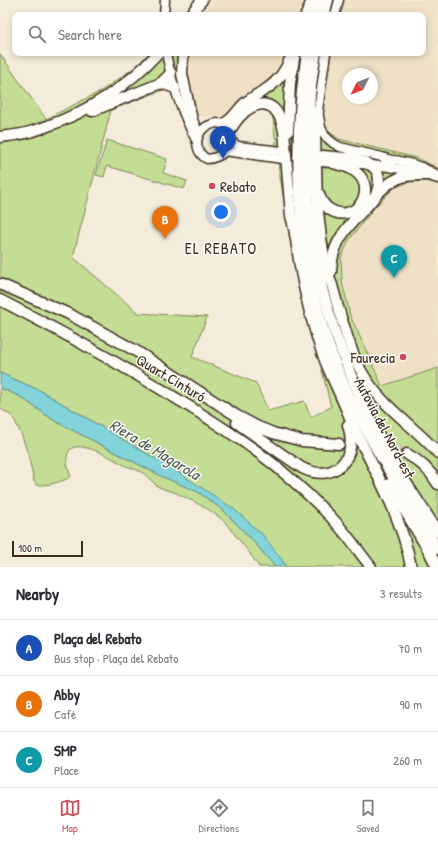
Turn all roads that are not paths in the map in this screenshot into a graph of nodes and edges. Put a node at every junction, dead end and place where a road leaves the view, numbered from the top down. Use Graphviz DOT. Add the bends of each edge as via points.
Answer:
graph roads {
  1 [pos="165,0"];
  2 [pos="194,0"];
  3 [pos="202,0"];
  4 [pos="312,0"];
  5 [pos="320,0"];
  6 [pos="328,0"];
  7 [pos="339,0"];
  8 [pos="164,12"];
  9 [pos="193,12"];
  10 [pos="194,12"];
  11 [pos="307,12"];
  12 [pos="316,12"];
  13 [pos="325,12"];
  14 [pos="336,12"];
  15 [pos="155,56"];
  16 [pos="167,56"];
  17 [pos="182,56"];
  18 [pos="292,56"];
  19 [pos="294,56"];
  20 [pos="307,56"];
  21 [pos="316,56"];
  22 [pos="326,56"];
  23 [pos="171,73"];
  24 [pos="161,83"];
  25 [pos="175,88"];
  26 [pos="318,111"];
  27 [pos="65,119"];
  28 [pos="186,119"];
  29 [pos="223,124"];
  30 [pos="199,128"];
  31 [pos="16,136"];
  32 [pos="229,136"];
  33 [pos="0,137"];
  34 [pos="0,142"];
  35 [pos="197,142"];
  36 [pos="224,151"];
  37 [pos="350,158"];
  38 [pos="388,159"];
  39 [pos="333,163"];
  40 [pos="371,165"];
  41 [pos="427,175"];
  42 [pos="438,175"];
  43 [pos="438,179"];
  44 [pos="316,180"];
  45 [pos="376,195"];
  46 [pos="293,223"];
  47 [pos="0,284"];
  48 [pos="332,286"];
  49 [pos="0,300"];
  50 [pos="136,351"];
  51 [pos="332,376"];
  52 [pos="350,417"];
  53 [pos="339,444"];
  54 [pos="438,453"];
  55 [pos="407,454"];
  56 [pos="438,484"];
  57 [pos="314,501"];
  58 [pos="438,532"];
  59 [pos="438,549"];
  60 [pos="364,567"];
  61 [pos="371,567"];
  62 [pos="411,567"];
  63 [pos="438,567"];
  1 -- 8 [label="street"];
  2 -- 9 [label="highway"];
  3 -- 10 [label="highway"];
  4 -- 11 [label="highway"];
  5 -- 12 [label="highway"];
  6 -- 13 [label="highway"];
  7 -- 14 [label="street"];
  15 -- 27 [label="highway" via="111,94"];
  16 -- 23 [label="street"];
  17 -- 30 [label="highway" via="182,74 192,120"];
  18 -- 29 [label="highway" via="273,84 251,98"];
  19 -- 46 [label="highway" via="288,129"];
  20 -- 59 [label="highway, Autovia del Nord-est" via="298,132 298,181 305,250 314,296 330,348 365,428"];
  21 -- 58 [label="highway, Autovia del Nord-est" via="308,117 307,179 313,245 321,283 338,344 359,395 395,465"];
  22 -- 26 [label="street"];
  23 -- 24 [label="highway"];
  23 -- 25 [label="street"];
  24 -- 25 [label="highway"];
  24 -- 27 [label="highway" via="98,109"];
  25 -- 28 [label="street"];
  26 -- 38 [label="street" via="325,136 333,143"];
  26 -- 44 [label="highway"];
  27 -- 31 [label="highway"];
  28 -- 30 [label="street"];
  28 -- 35 [label="street"];
  29 -- 30 [label="street" via="210,124"];
  29 -- 32 [label="street"];
  30 -- 35 [label="street" via="201,132"];
  31 -- 33 [label="highway"];
  31 -- 34 [label="highway"];
  32 -- 36 [label="street"];
  32 -- 36 [label="street" via="238,146 283,155"];
  32 -- 46 [label="highway" via="233,124 250,107 269,105 279,114 284,131"];
  35 -- 36 [label="street" via="197,148 207,159"];
  37 -- 38 [label="street"];
  37 -- 39 [label="street" via="323,158"];
  37 -- 40 [label="highway"];
  38 -- 42 [label="street" via="415,165"];
  39 -- 40 [label="street"];
  39 -- 44 [label="highway" via="359,174 365,185 364,197 358,207 344,213 333,212 320,199"];
  40 -- 41 [label="street" via="405,169"];
  40 -- 45 [label="highway" via="379,178"];
  41 -- 43 [label="street"];
  41 -- 45 [label="highway" via="398,178"];
  44 -- 48 [label="highway" via="323,248"];
  45 -- 48 [label="highway" via="348,226 334,250 331,263"];
  46 -- 51 [label="highway" via="307,299"];
  47 -- 50 [label="highway, Quart Cinturó" via="69,314"];
  48 -- 54 [label="highway" via="350,345 368,382 375,392"];
  49 -- 57 [label="highway, Quart Cinturó" via="104,356 219,425 276,466"];
  50 -- 51 [label="highway" via="302,468 319,473 328,472 341,465 349,454 351,442 348,425 332,388"];
  50 -- 53 [label="highway" via="258,427 302,441"];
  51 -- 52 [label="highway"];
  52 -- 62 [label="highway" via="393,506"];
  52 -- 63 [label="highway"];
  55 -- 56 [label="highway" via="422,465"];
  57 -- 60 [label="highway"];
  57 -- 61 [label="highway" via="326,511"];
}
